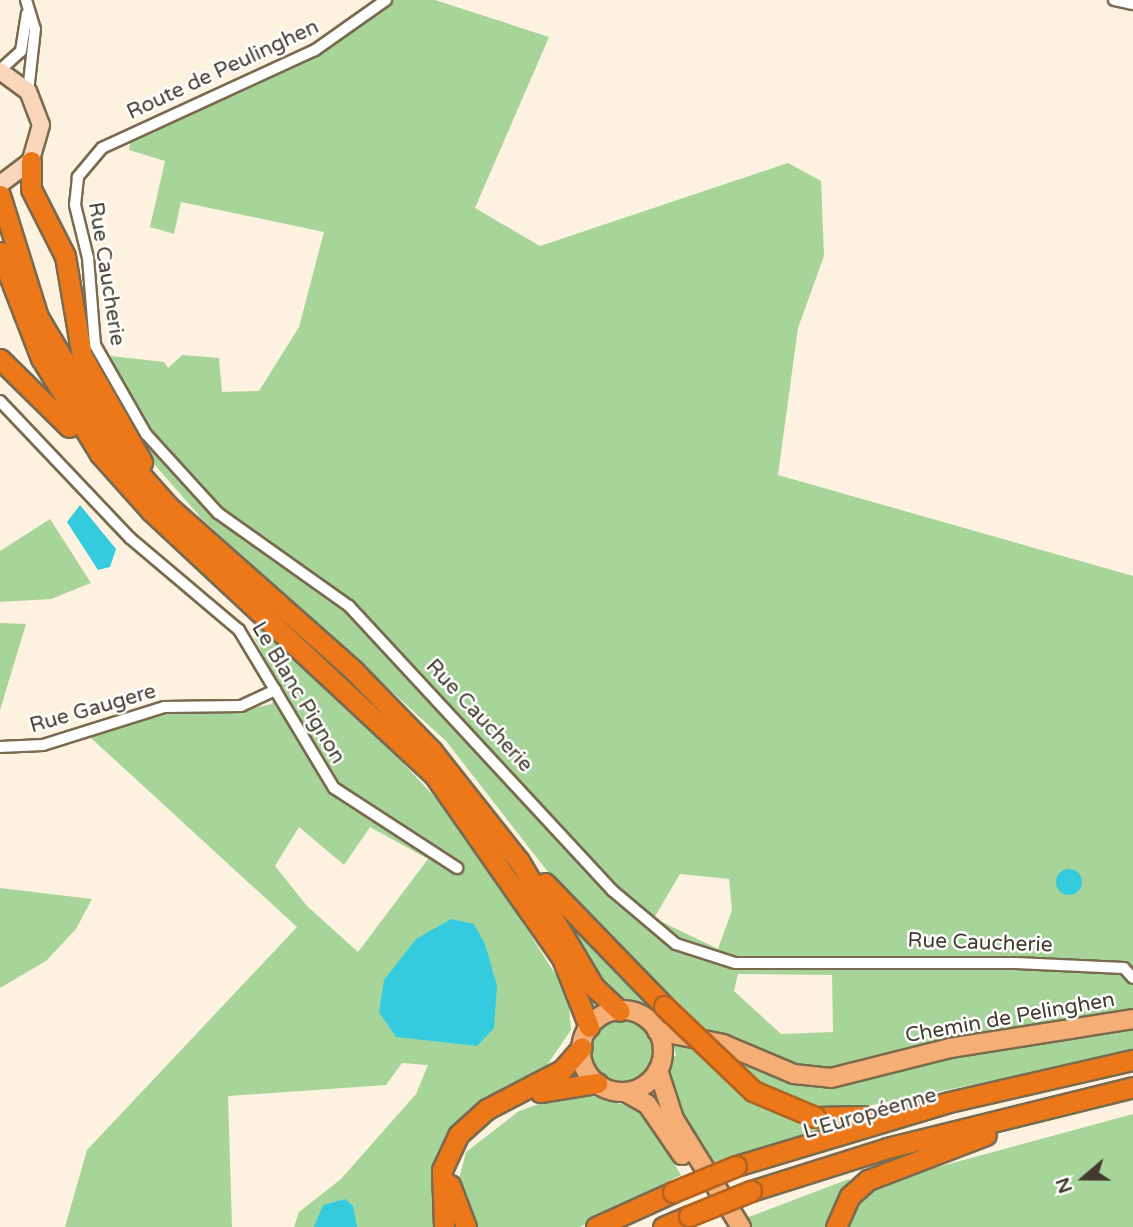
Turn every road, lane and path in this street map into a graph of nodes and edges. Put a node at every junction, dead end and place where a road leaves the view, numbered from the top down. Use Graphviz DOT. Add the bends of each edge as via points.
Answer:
graph roads {
  1 [pos="25,0"];
  2 [pos="386,0"];
  3 [pos="1114,0"];
  4 [pos="1133,4"];
  5 [pos="0,70"];
  6 [pos="28,91"];
  7 [pos="107,145"];
  8 [pos="31,161"];
  9 [pos="0,184"];
  10 [pos="1,201"];
  11 [pos="0,252"];
  12 [pos="0,359"];
  13 [pos="0,401"];
  14 [pos="273,611"];
  15 [pos="276,690"];
  16 [pos="0,747"];
  17 [pos="501,836"];
  18 [pos="457,868"];
  19 [pos="1125,968"];
  20 [pos="1133,978"];
  21 [pos="620,1010"];
  22 [pos="1133,1019"];
  23 [pos="589,1027"];
  24 [pos="657,1031"];
  25 [pos="694,1041"];
  26 [pos="582,1047"];
  27 [pos="1133,1060"];
  28 [pos="659,1066"];
  29 [pos="1133,1072"];
  30 [pos="597,1083"];
  31 [pos="1133,1087"];
  32 [pos="999,1090"];
  33 [pos="625,1092"];
  34 [pos="1133,1100"];
  35 [pos="986,1135"];
  36 [pos="747,1184"];
  37 [pos="685,1209"];
  38 [pos="444,1227"];
  39 [pos="466,1227"];
  40 [pos="597,1227"];
  41 [pos="628,1227"];
  42 [pos="663,1227"];
  43 [pos="727,1227"];
  44 [pos="741,1227"];
  45 [pos="835,1227"];
  1 -- 5 [label="street" via="24,43 14,64"];
  1 -- 6 [label="street" via="35,29"];
  2 -- 7 [label="street, Route de Peulinghen" via="315,50"];
  3 -- 4 [label="street"];
  5 -- 6 [label="street"];
  6 -- 8 [label="street" via="41,125"];
  7 -- 19 [label="street, Rue Caucherie" via="78,177 75,205 88,258 95,345 133,416 218,513 319,580 357,614 646,923 676,944 729,962 886,959"];
  8 -- 9 [label="street"];
  8 -- 14 [label="highway" via="31,189 65,256 75,330 94,382 153,476"];
  10 -- 14 [label="highway" via="38,317 109,438 163,501"];
  11 -- 14 [label="highway" via="31,339 89,439 143,503"];
  12 -- 14 [label="highway" via="51,405 149,520"];
  13 -- 15 [label="street, Le Blanc Pignon" via="130,538 229,620"];
  14 -- 17 [label="highway" via="402,718"];
  14 -- 23 [label="highway" via="399,737 460,807 565,963"];
  15 -- 16 [label="street, Rue Gaugere" via="241,706 164,707 43,745"];
  15 -- 18 [label="street, Le Blanc Pignon" via="334,788"];
  17 -- 21 [label="highway" via="594,987"];
  17 -- 32 [label="highway, bridge" via="664,1006 753,1091 815,1117 864,1116"];
  19 -- 20 [label="street, Chemin de Pelinghen"];
  21 -- 23 [label="main road"];
  21 -- 24 [label="main road" via="642,1016"];
  22 -- 25 [label="main road, Chemin de Pelinghen" via="950,1048 831,1078 794,1074 723,1044"];
  23 -- 26 [label="main road"];
  24 -- 25 [label="main road, Chemin de Pelinghen"];
  24 -- 28 [label="main road"];
  25 -- 28 [label="main road"];
  26 -- 30 [label="main road" via="585,1069"];
  26 -- 38 [label="highway" via="562,1070 487,1109 458,1135 442,1170"];
  27 -- 32 [label="highway"];
  28 -- 33 [label="main road" via="644,1085"];
  28 -- 44 [label="main road" via="674,1118"];
  29 -- 36 [label="highway, L'Européenne" via="929,1120"];
  30 -- 33 [label="main road"];
  30 -- 39 [label="highway" via="545,1090 470,1133 456,1156 450,1183"];
  31 -- 36 [label="highway, L'Européenne"];
  32 -- 36 [label="highway"];
  33 -- 43 [label="main road" via="652,1110"];
  34 -- 35 [label="highway"];
  35 -- 36 [label="highway"];
  35 -- 45 [label="highway" via="868,1180 847,1201"];
  36 -- 37 [label="highway, L'Européenne"];
  36 -- 37 [label="highway"];
  37 -- 40 [label="highway"];
  37 -- 41 [label="highway, L'Européenne"];
  37 -- 42 [label="highway, L'Européenne"];
}
